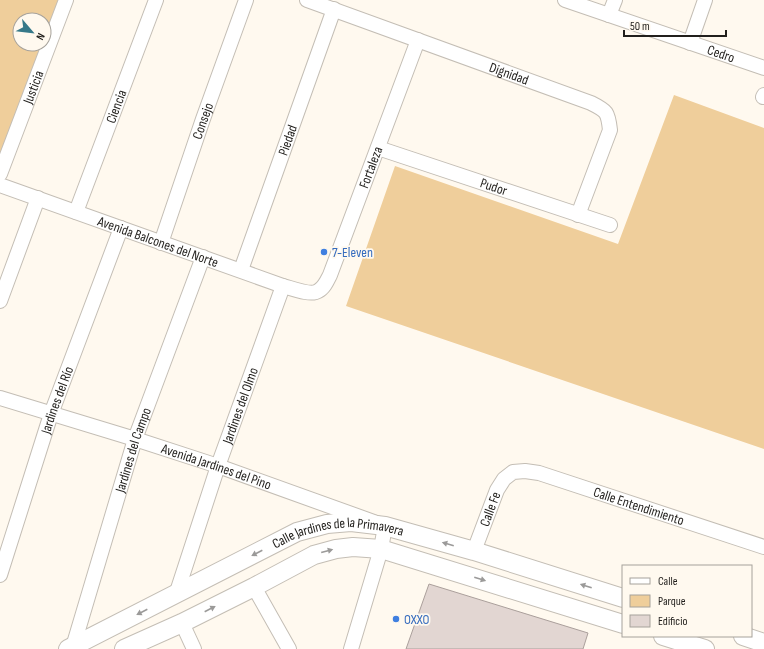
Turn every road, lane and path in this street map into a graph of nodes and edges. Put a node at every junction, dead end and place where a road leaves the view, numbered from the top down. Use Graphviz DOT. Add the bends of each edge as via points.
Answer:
graph roads {
  1 [pos="66,0"];
  2 [pos="156,0"];
  3 [pos="246,0"];
  4 [pos="307,0"];
  5 [pos="565,0"];
  6 [pos="615,0"];
  7 [pos="705,0"];
  8 [pos="334,9"];
  9 [pos="609,15"];
  10 [pos="418,40"];
  11 [pos="690,42"];
  12 [pos="764,68"];
  13 [pos="378,148"];
  14 [pos="0,174"];
  15 [pos="0,185"];
  16 [pos="38,198"];
  17 [pos="76,212"];
  18 [pos="578,215"];
  19 [pos="610,225"];
  20 [pos="121,228"];
  21 [pos="161,243"];
  22 [pos="203,257"];
  23 [pos="241,270"];
  24 [pos="283,286"];
  25 [pos="318,292"];
  26 [pos="0,301"];
  27 [pos="0,398"];
  28 [pos="51,414"];
  29 [pos="135,439"];
  30 [pos="218,466"];
  31 [pos="512,472"];
  32 [pos="384,526"];
  33 [pos="764,547"];
  34 [pos="381,549"];
  35 [pos="474,551"];
  36 [pos="0,575"];
  37 [pos="254,587"];
  38 [pos="176,595"];
  39 [pos="622,598"];
  40 [pos="182,623"];
  41 [pos="622,624"];
  42 [pos="666,637"];
  43 [pos="746,637"];
  44 [pos="764,643"];
  45 [pos="70,648"];
  46 [pos="124,649"];
  47 [pos="194,649"];
  48 [pos="289,649"];
  49 [pos="351,649"];
  50 [pos="705,649"];
  1 -- 14 [label="street, Justicia"];
  2 -- 17 [label="street, Ciencia"];
  3 -- 21 [label="street, Consejo"];
  4 -- 8 [label="street, Dignidad"];
  5 -- 9 [label="street, Cedro"];
  6 -- 9 [label="street"];
  7 -- 11 [label="street"];
  8 -- 10 [label="street, Dignidad"];
  8 -- 23 [label="street, Piedad"];
  9 -- 11 [label="street, Cedro"];
  10 -- 13 [label="street, Fortaleza"];
  10 -- 18 [label="street, Dignidad" via="603,109 609,117 610,130"];
  11 -- 12 [label="street, Cedro"];
  13 -- 18 [label="street, Pudor"];
  13 -- 25 [label="street, Fortaleza" via="330,275"];
  15 -- 16 [label="street, Avenida Balcones del Norte"];
  16 -- 17 [label="street, Avenida Balcones del Norte"];
  16 -- 26 [label="street"];
  17 -- 20 [label="street, Avenida Balcones del Norte"];
  18 -- 19 [label="street, Pudor"];
  20 -- 21 [label="street, Avenida Balcones del Norte"];
  20 -- 28 [label="street, Jardines del Río"];
  21 -- 22 [label="street, Avenida Balcones del Norte"];
  22 -- 23 [label="street, Avenida Balcones del Norte"];
  22 -- 29 [label="street, Jardines del Campo"];
  23 -- 24 [label="street, Avenida Balcones del Norte"];
  24 -- 25 [label="street, Avenida Balcones del Norte" via="311,293"];
  24 -- 30 [label="street, Jardines del Olmo"];
  27 -- 28 [label="street, Avenida Jardines del Pino"];
  28 -- 29 [label="street, Avenida Jardines del Pino"];
  28 -- 36 [label="street, Jardines del Río"];
  29 -- 30 [label="street, Avenida Jardines del Pino"];
  29 -- 45 [label="street, Jardines del Campo"];
  30 -- 32 [label="street, Avenida Jardines del Pino"];
  30 -- 38 [label="street, Jardines del Olmo"];
  31 -- 33 [label="street, Calle Entendimiento" via="539,474"];
  31 -- 35 [label="street, Calle Fe" via="497,490"];
  32 -- 34 [label="street"];
  35 -- 32 [label="street, Calle Jardines de la Primavera, one-way"];
  32 -- 38 [label="street, Calle Jardines de la Primavera, one-way" via="350,522 327,524 297,532"];
  37 -- 34 [label="street, Calle Jardines de la Primavera, one-way" via="314,554 353,547"];
  34 -- 41 [label="street, Calle Jardines de la Primavera, one-way"];
  34 -- 49 [label="street"];
  39 -- 35 [label="street, Calle Jardines de la Primavera, one-way"];
  40 -- 37 [label="street, Calle Jardines de la Primavera, one-way"];
  37 -- 48 [label="street"];
  38 -- 45 [label="street, Calle Jardines de la Primavera, one-way"];
  40 -- 46 [label="street, Calle Jardines de la Primavera"];
  40 -- 47 [label="street"];
  42 -- 50 [label="street"];
  43 -- 44 [label="street"];
}
